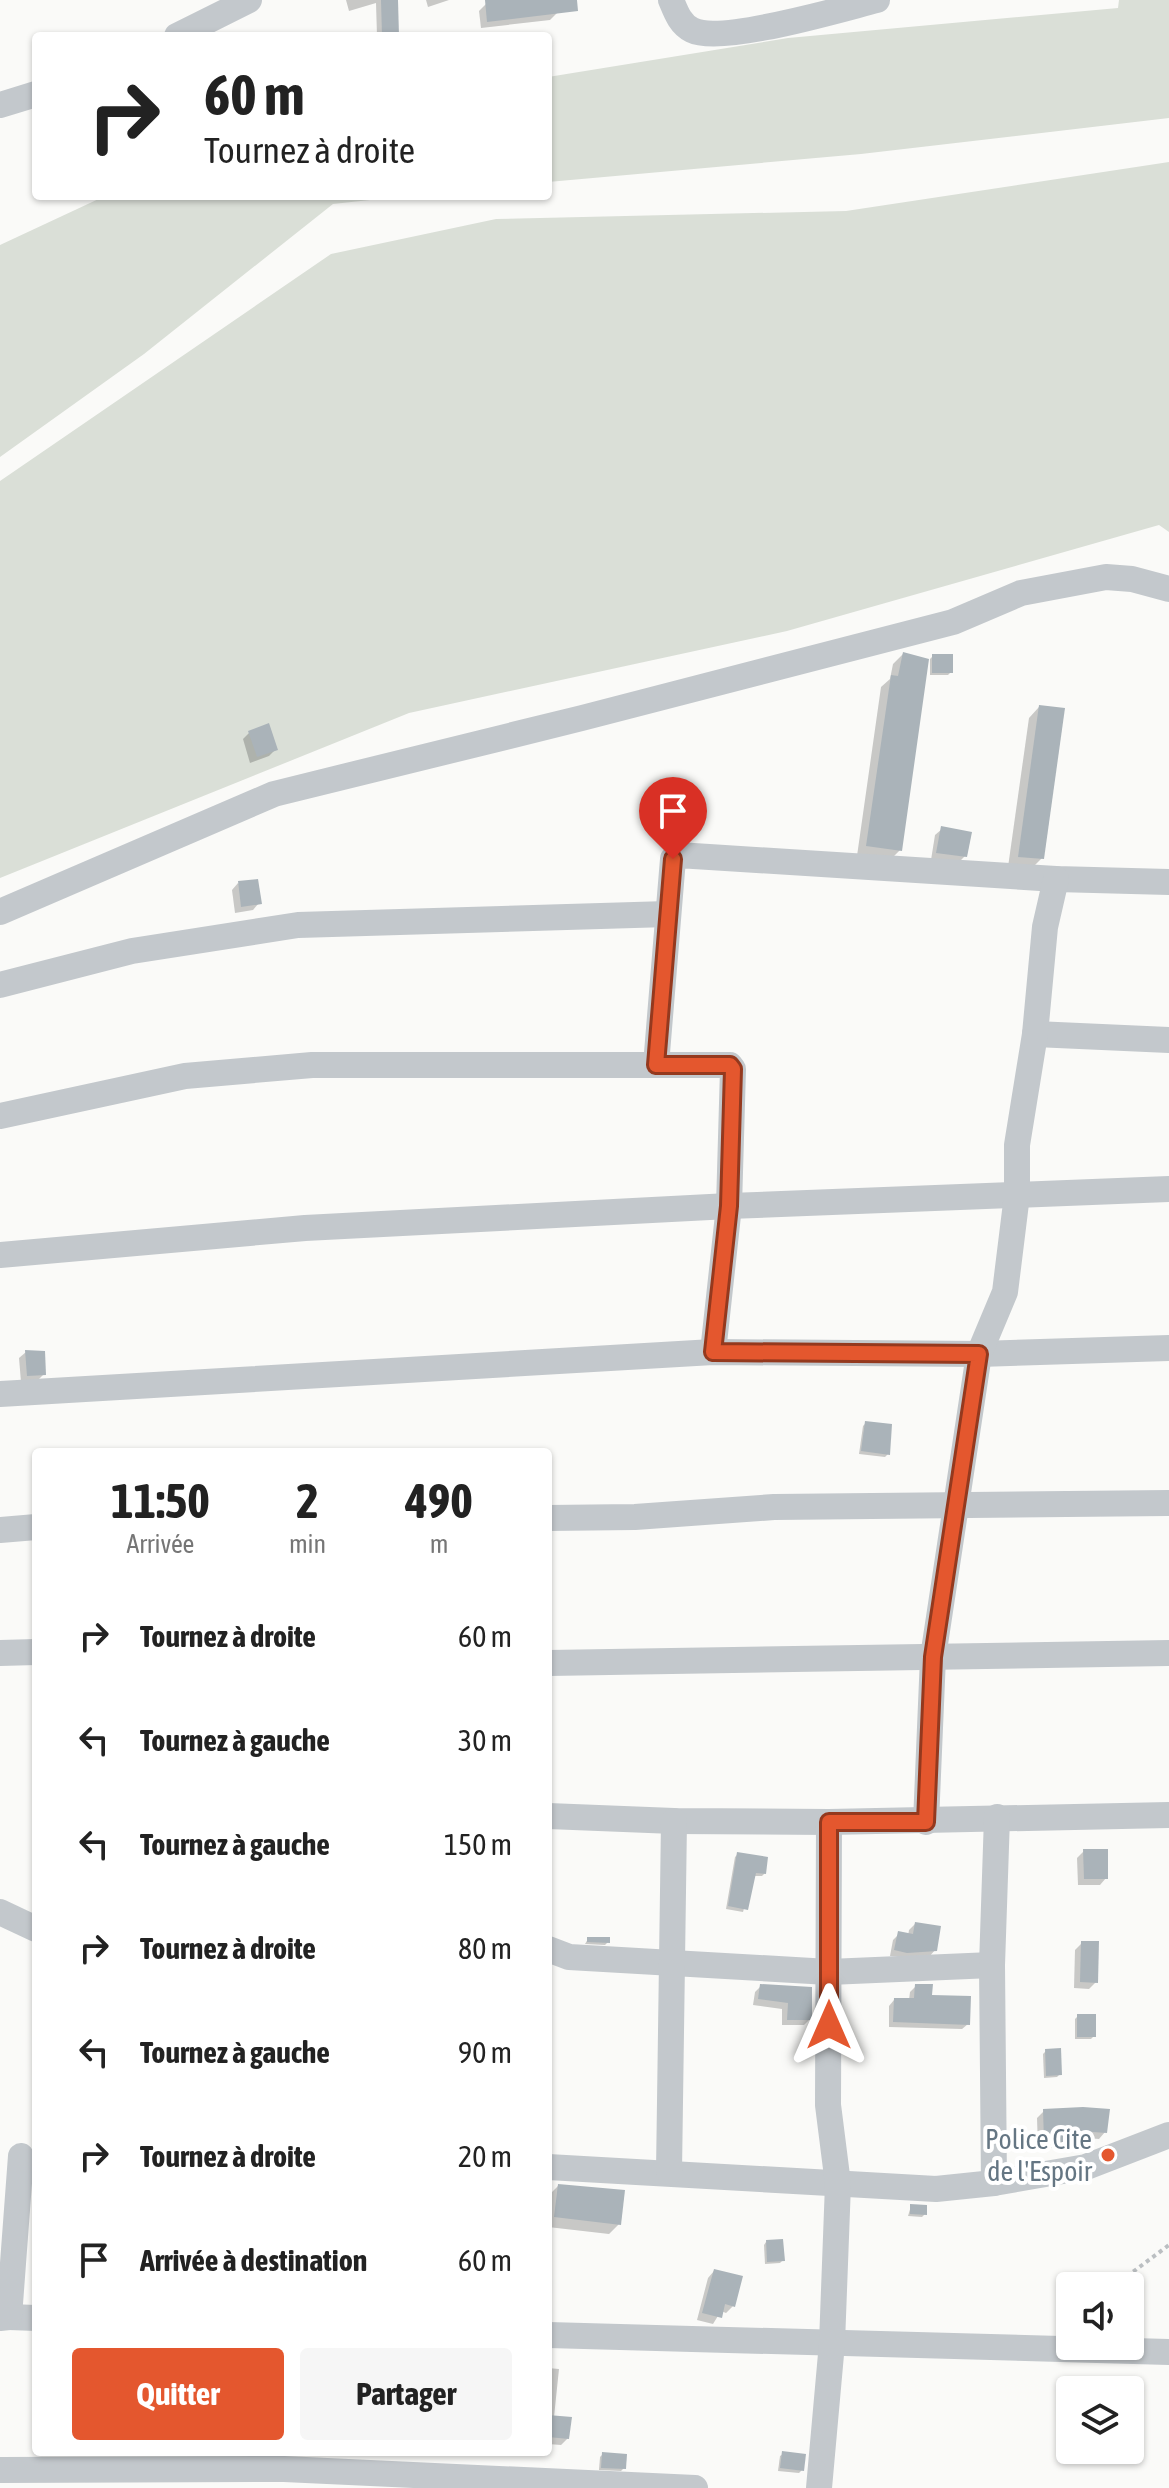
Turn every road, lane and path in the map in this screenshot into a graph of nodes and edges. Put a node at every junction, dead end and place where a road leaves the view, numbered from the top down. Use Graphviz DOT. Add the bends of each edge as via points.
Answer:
graph roads {
  1 [pos="249,0"];
  2 [pos="671,0"];
  3 [pos="877,0"];
  4 [pos="185,32"];
  5 [pos="32,95"];
  6 [pos="0,105"];
  7 [pos="1169,589"];
  8 [pos="1056,879"];
  9 [pos="1169,882"];
  10 [pos="0,912"];
  11 [pos="668,914"];
  12 [pos="0,985"];
  13 [pos="1035,1034"];
  14 [pos="1169,1040"];
  15 [pos="656,1065"];
  16 [pos="0,1116"];
  17 [pos="1169,1189"];
  18 [pos="1017,1195"];
  19 [pos="729,1206"];
  20 [pos="0,1255"];
  21 [pos="1169,1348"];
  22 [pos="713,1352"];
  23 [pos="979,1354"];
  24 [pos="0,1394"];
  25 [pos="1169,1503"];
  26 [pos="956,1506"];
  27 [pos="552,1518"];
  28 [pos="32,1527"];
  29 [pos="0,1530"];
  30 [pos="32,1652"];
  31 [pos="0,1653"];
  32 [pos="1169,1653"];
  33 [pos="933,1657"];
  34 [pos="552,1663"];
  35 [pos="1169,1815"];
  36 [pos="552,1816"];
  37 [pos="997,1817"];
  38 [pos="674,1821"];
  39 [pos="829,1822"];
  40 [pos="926,1822"];
  41 [pos="0,1912"];
  42 [pos="32,1927"];
  43 [pos="552,1951"];
  44 [pos="672,1961"];
  45 [pos="992,1965"];
  46 [pos="829,1972"];
  47 [pos="1169,2135"];
  48 [pos="19,2156"];
  49 [pos="552,2167"];
  50 [pos="669,2172"];
  51 [pos="994,2183"];
  52 [pos="838,2184"];
  53 [pos="1169,2245"];
  54 [pos="1133,2272"];
  55 [pos="5,2318"];
  56 [pos="32,2318"];
  57 [pos="552,2335"];
  58 [pos="832,2343"];
  59 [pos="1169,2352"];
  60 [pos="284,2461"];
  61 [pos="0,2470"];
  62 [pos="152,2479"];
  63 [pos="695,2488"];
  64 [pos="819,2488"];
  1 -- 4 [label="street"];
  2 -- 3 [label="street" via="691,30 720,35"];
  5 -- 6 [label="street"];
  7 -- 10 [label="street" via="1106,577 1021,593 953,622 274,794"];
  8 -- 9 [label="street"];
  8 -- 11 [label="street" via="678,855 673,859"];
  8 -- 13 [label="street" via="1045,927"];
  11 -- 12 [label="street" via="298,925 132,951"];
  11 -- 15 [label="street"];
  13 -- 14 [label="street"];
  13 -- 18 [label="street" via="1017,1145"];
  15 -- 16 [label="street" via="312,1065 185,1076"];
  15 -- 19 [label="street" via="732,1067"];
  17 -- 18 [label="street"];
  18 -- 19 [label="street"];
  18 -- 23 [label="street" via="1005,1292"];
  19 -- 20 [label="street" via="305,1228"];
  19 -- 22 [label="street"];
  21 -- 23 [label="street"];
  22 -- 23 [label="street"];
  22 -- 24 [label="street"];
  23 -- 26 [label="street"];
  25 -- 26 [label="street"];
  26 -- 27 [label="street" via="774,1507"];
  26 -- 33 [label="street"];
  28 -- 29 [label="street"];
  30 -- 31 [label="street"];
  32 -- 33 [label="street"];
  33 -- 34 [label="street"];
  33 -- 40 [label="street"];
  35 -- 37 [label="street"];
  36 -- 38 [label="street"];
  37 -- 40 [label="street"];
  37 -- 45 [label="street"];
  38 -- 39 [label="street"];
  38 -- 44 [label="street"];
  39 -- 40 [label="street"];
  39 -- 46 [label="street"];
  41 -- 42 [label="street"];
  43 -- 44 [label="street" via="569,1957"];
  44 -- 46 [label="street"];
  44 -- 50 [label="street"];
  45 -- 46 [label="street"];
  45 -- 51 [label="street"];
  46 -- 52 [label="street" via="828,2105"];
  47 -- 51 [label="street" via="1086,2167"];
  48 -- 55 [label="street"];
  49 -- 50 [label="street"];
  50 -- 52 [label="street"];
  51 -- 52 [label="street" via="936,2189"];
  52 -- 58 [label="street"];
  53 -- 54 [label="path"];
  55 -- 56 [label="street"];
  57 -- 58 [label="street"];
  58 -- 59 [label="street"];
  58 -- 64 [label="street"];
  60 -- 62 [label="street"];
  60 -- 63 [label="street"];
  61 -- 62 [label="street"];
}
